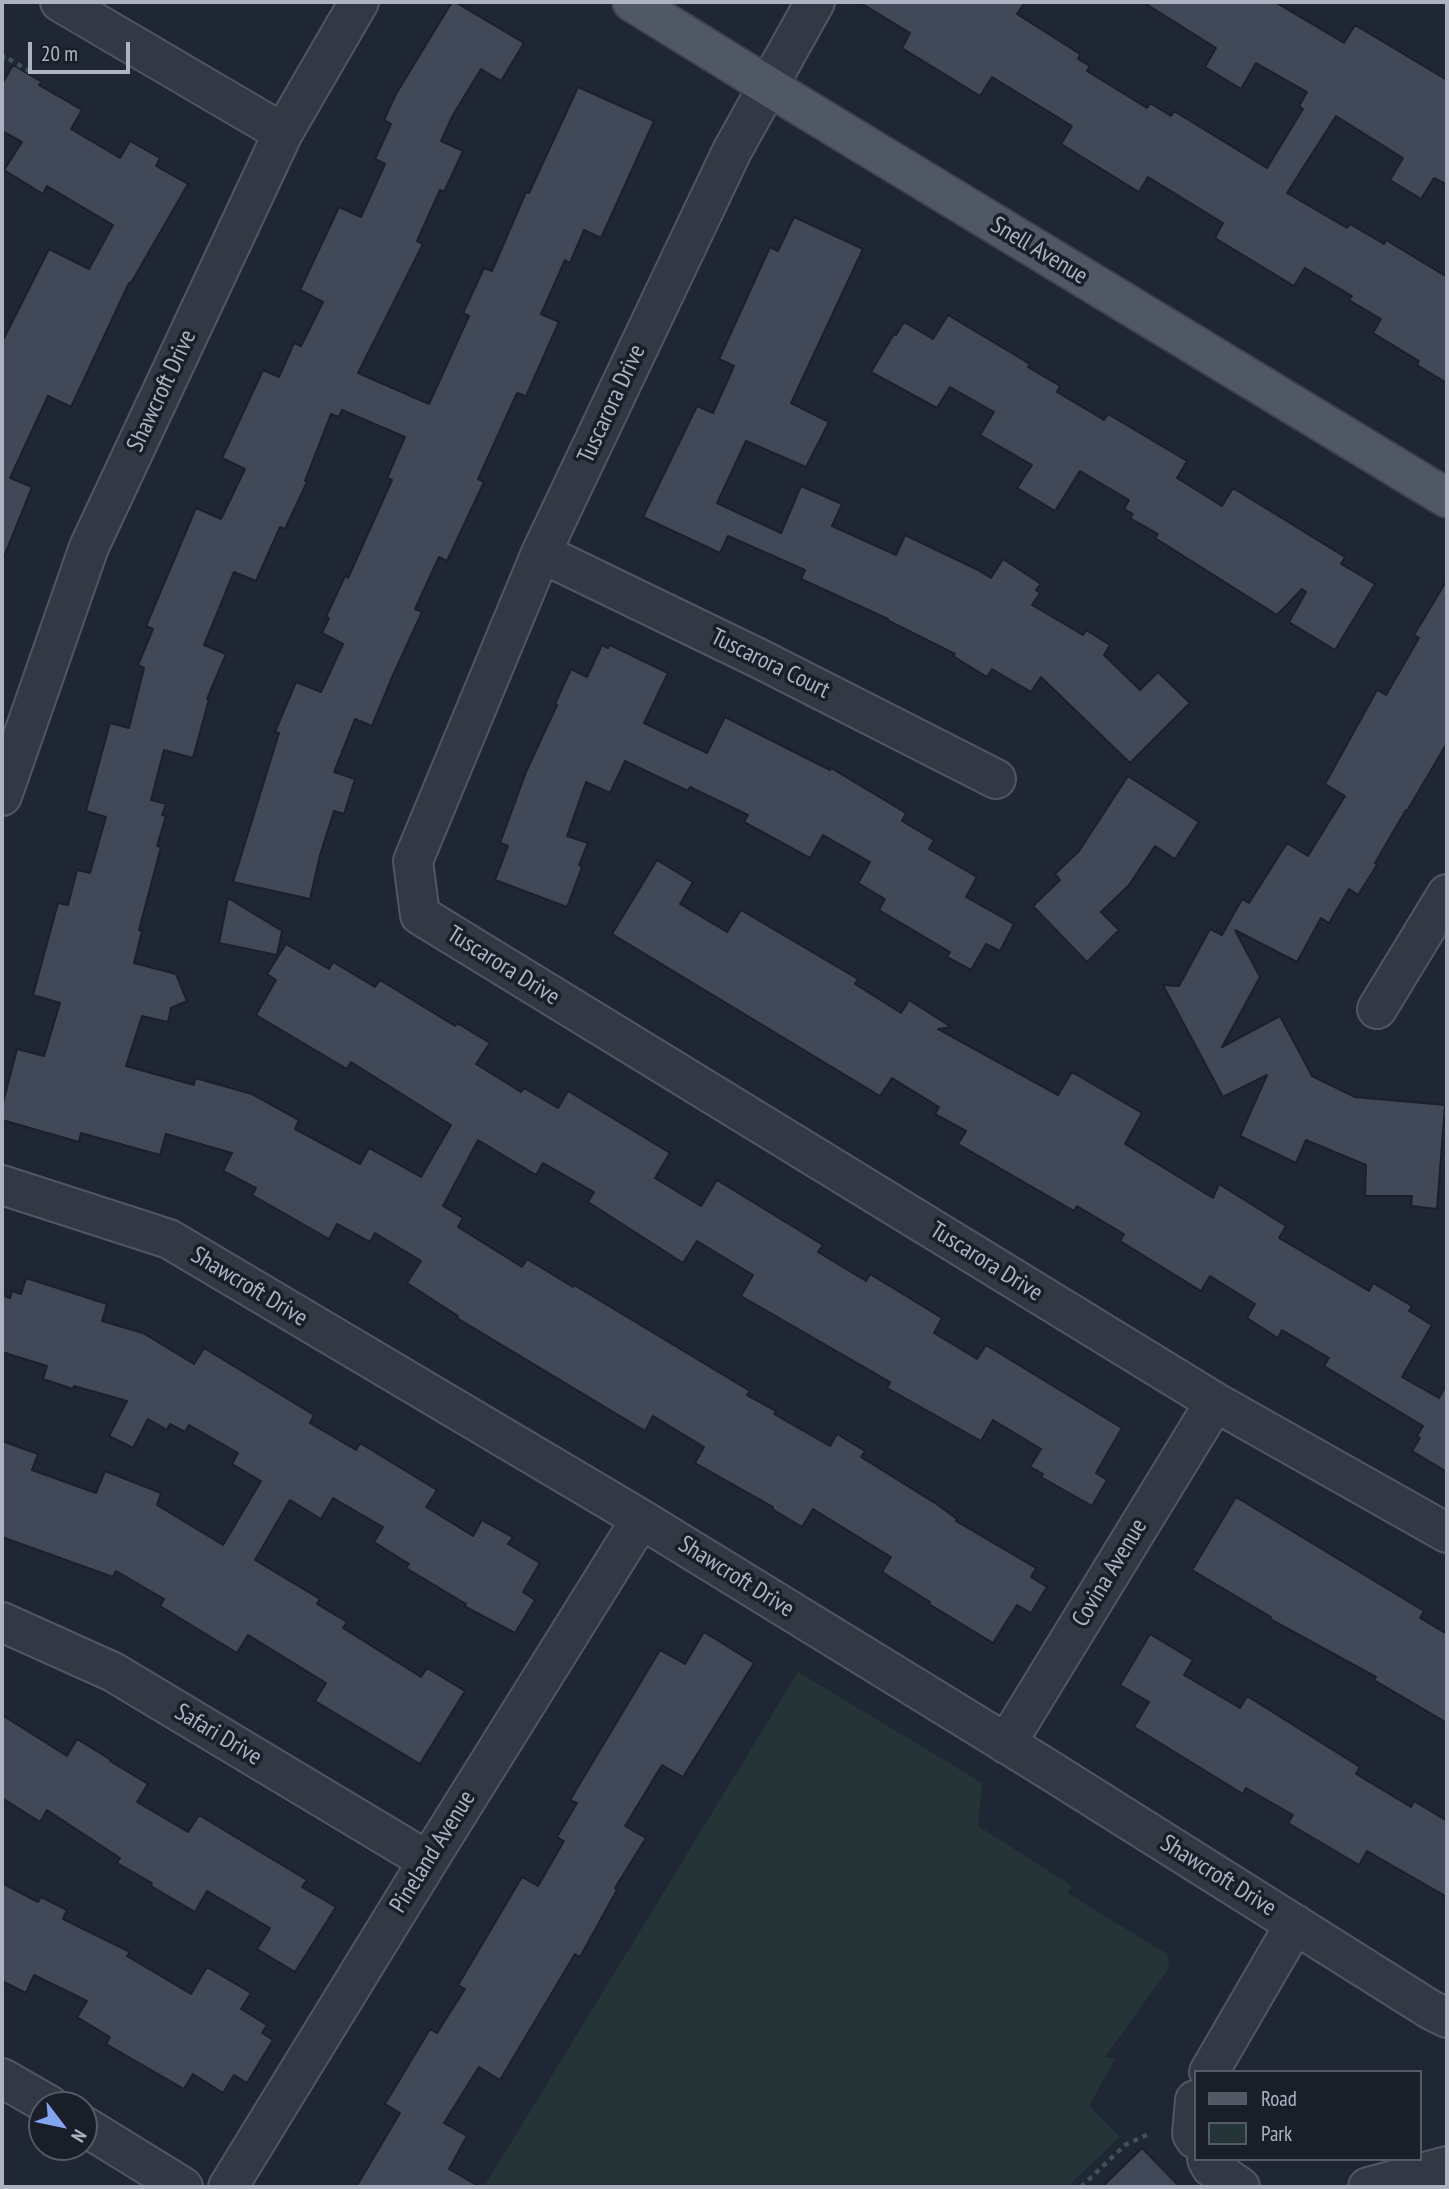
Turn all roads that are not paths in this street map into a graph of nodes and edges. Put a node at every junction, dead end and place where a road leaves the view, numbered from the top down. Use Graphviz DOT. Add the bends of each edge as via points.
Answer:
graph roads {
  1 [pos="60,2"];
  2 [pos="359,2"];
  3 [pos="632,2"];
  4 [pos="815,2"];
  5 [pos="768,86"];
  6 [pos="283,132"];
  7 [pos="1447,498"];
  8 [pos="541,554"];
  9 [pos="996,779"];
  10 [pos="2,796"];
  11 [pos="1447,894"];
  12 [pos="1377,1009"];
  13 [pos="2,1185"];
  14 [pos="1215,1402"];
  15 [pos="641,1519"];
  16 [pos="1447,1533"];
  17 [pos="2,1622"];
  18 [pos="1006,1744"];
  19 [pos="428,1861"];
  20 [pos="1295,1924"];
  21 [pos="1447,2018"];
  22 [pos="1210,2070"];
  23 [pos="2,2078"];
  24 [pos="28,2093"];
  25 [pos="1194,2111"];
  26 [pos="98,2135"];
  27 [pos="1194,2137"];
  28 [pos="1208,2161"];
  29 [pos="1447,2166"];
  30 [pos="183,2187"];
  31 [pos="228,2187"];
  32 [pos="1240,2187"];
  33 [pos="1368,2187"];
  1 -- 6 [label="street"];
  2 -- 6 [label="street, Shawcroft Drive"];
  3 -- 5 [label="main road, Snell Avenue"];
  4 -- 5 [label="street, Tuscarora Drive"];
  5 -- 7 [label="main road, Snell Avenue"];
  5 -- 8 [label="street, Tuscarora Drive" via="732,151"];
  6 -- 10 [label="street, Shawcroft Drive" via="89,547"];
  8 -- 9 [label="street, Tuscarora Court"];
  8 -- 14 [label="street, Tuscarora Drive" via="412,861 420,915"];
  11 -- 12 [label="street"];
  13 -- 15 [label="street, Shawcroft Drive" via="169,1239"];
  14 -- 16 [label="street, Tuscarora Drive"];
  14 -- 18 [label="street, Covina Avenue"];
  15 -- 18 [label="street, Shawcroft Drive"];
  15 -- 19 [label="street, Pineland Avenue"];
  17 -- 19 [label="street, Safari Drive" via="113,1672"];
  18 -- 20 [label="street, Shawcroft Drive"];
  19 -- 31 [label="street, Pineland Avenue"];
  20 -- 21 [label="street, Shawcroft Drive"];
  20 -- 22 [label="street"];
  23 -- 24 [label="street"];
  25 -- 27 [label="street"];
  26 -- 30 [label="street"];
  28 -- 32 [label="street"];
  29 -- 33 [label="street"];
}
